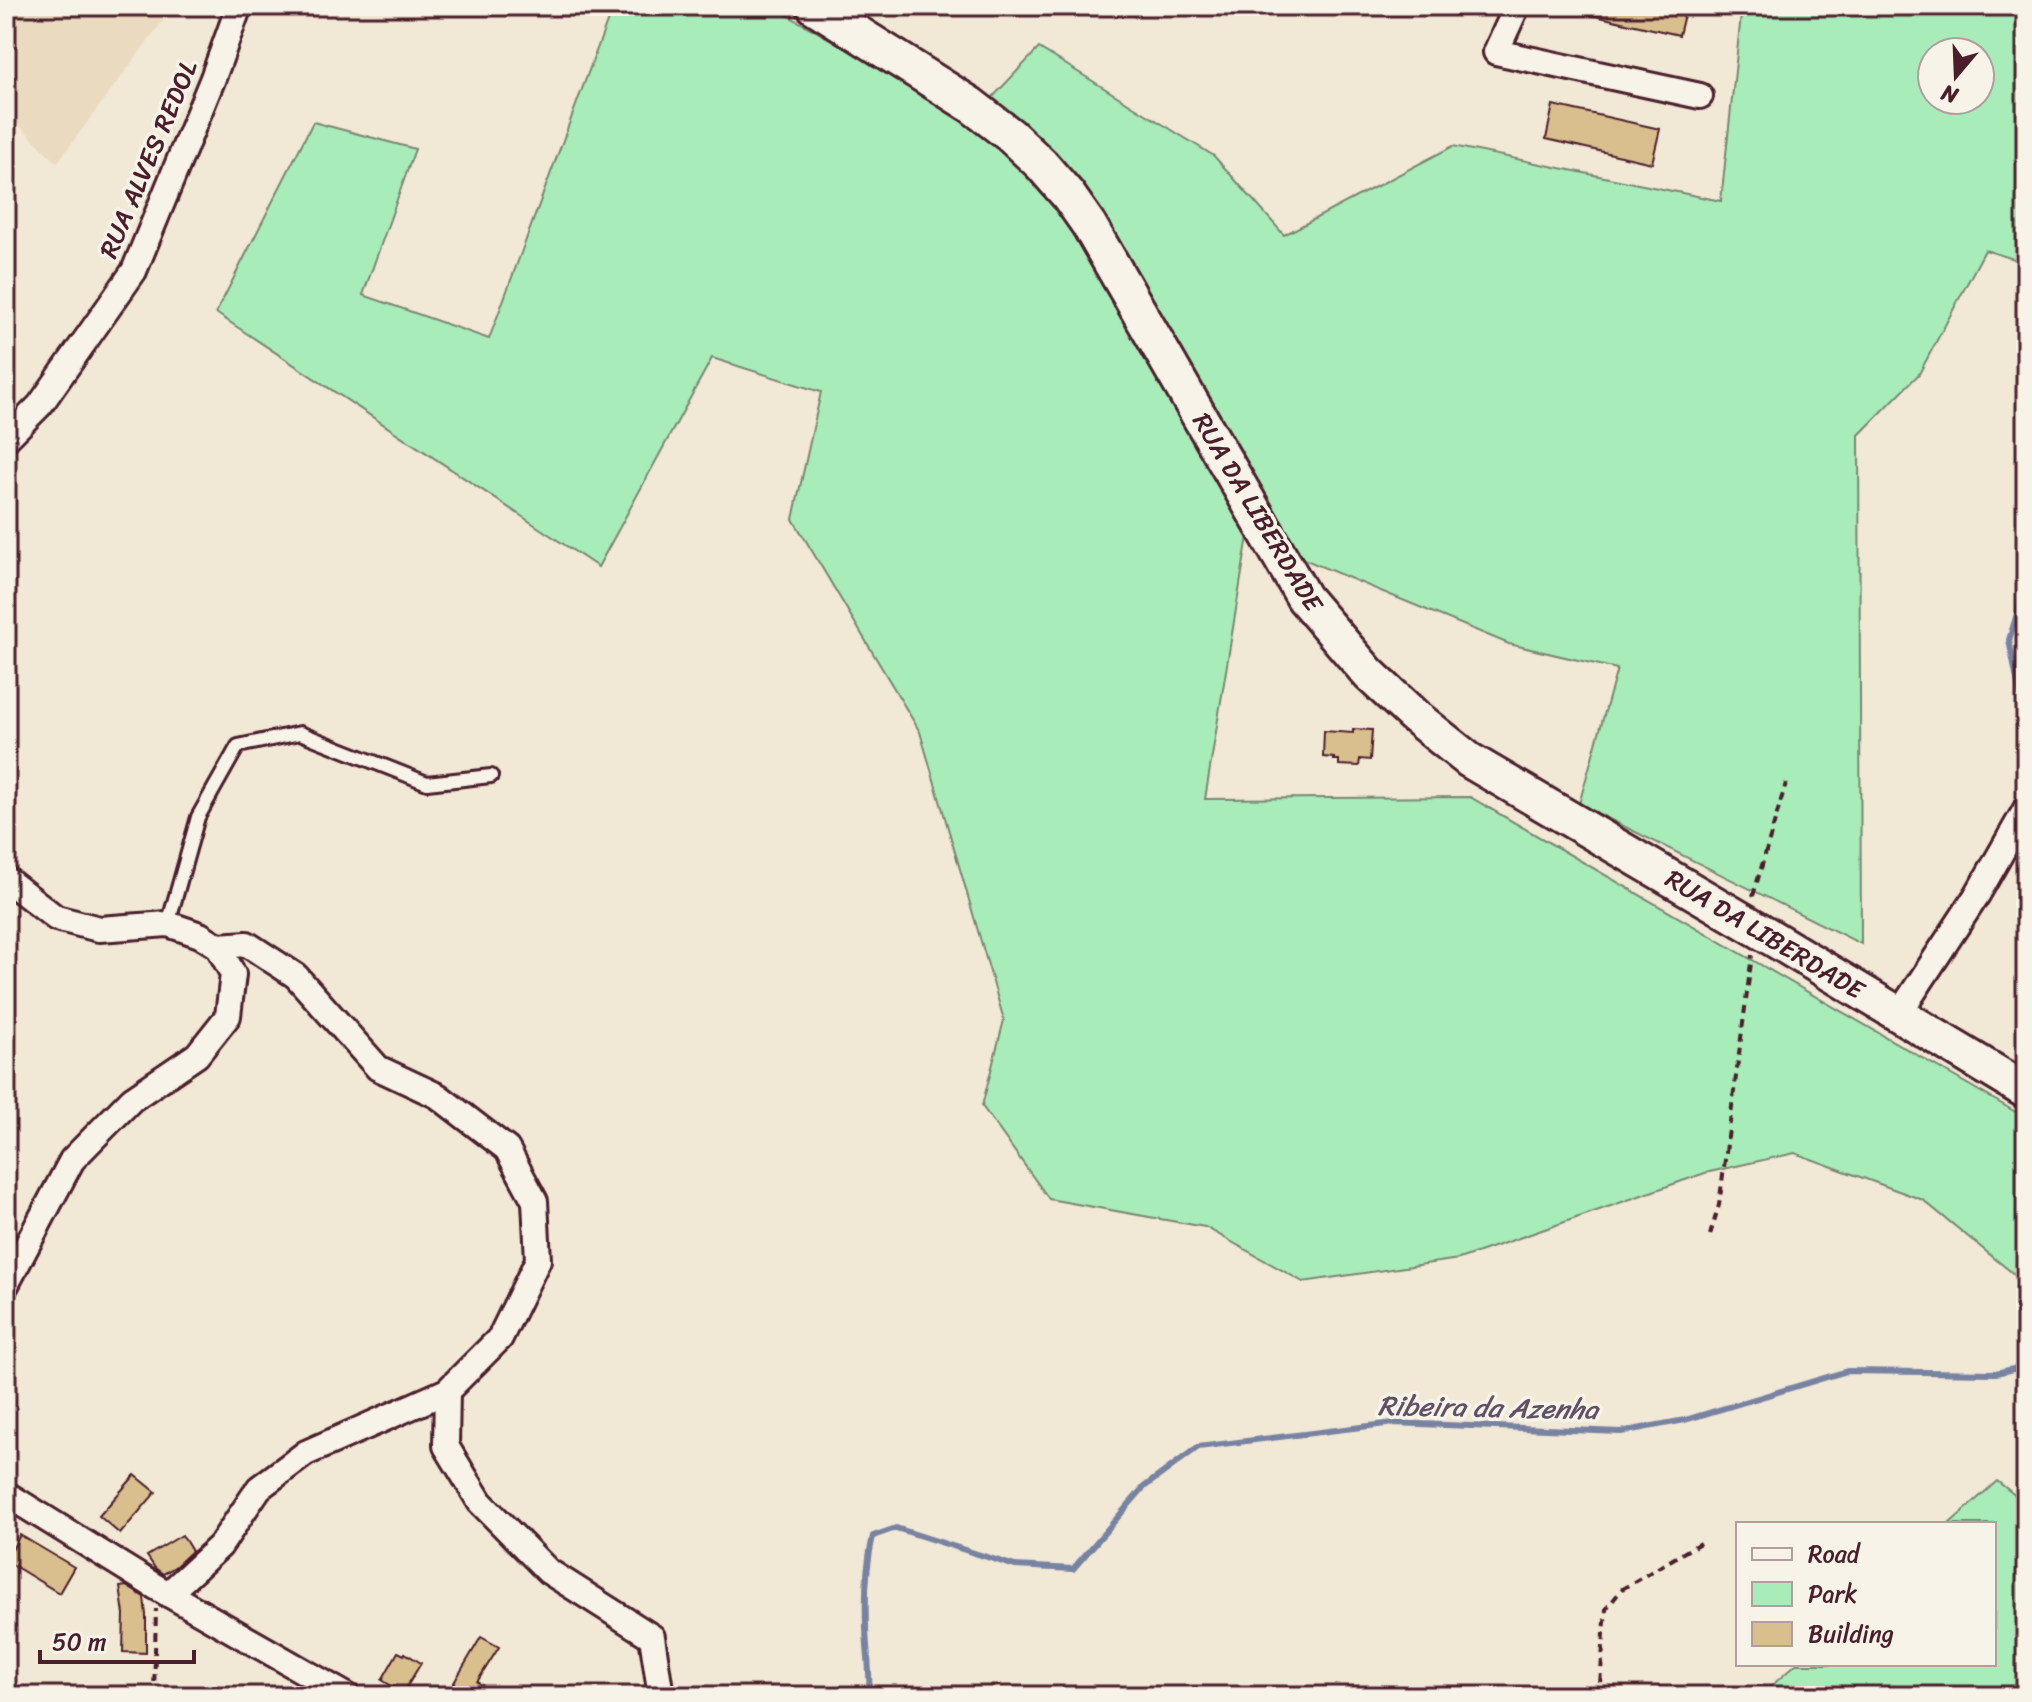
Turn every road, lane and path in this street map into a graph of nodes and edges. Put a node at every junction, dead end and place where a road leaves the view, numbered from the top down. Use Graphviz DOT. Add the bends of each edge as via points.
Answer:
graph roads {
  1 [pos="239,6"];
  2 [pos="1517,6"];
  3 [pos="833,10"];
  4 [pos="1700,96"];
  5 [pos="6,439"];
  6 [pos="491,776"];
  7 [pos="1786,783"];
  8 [pos="2026,809"];
  9 [pos="6,879"];
  10 [pos="168,924"];
  11 [pos="1751,925"];
  12 [pos="218,946"];
  13 [pos="1899,1014"];
  14 [pos="2026,1091"];
  15 [pos="1710,1235"];
  16 [pos="6,1285"];
  17 [pos="447,1391"];
  18 [pos="6,1494"];
  19 [pos="1700,1543"];
  20 [pos="162,1590"];
  21 [pos="154,1696"];
  22 [pos="347,1696"];
  23 [pos="661,1696"];
  24 [pos="1599,1696"];
  1 -- 5 [label="street, RUA ALVES REDOL" via="134,271 40,405"];
  2 -- 4 [label="street" via="1496,52"];
  3 -- 11 [label="street, RUA DA LIBERDADE" via="981,113 1020,144 1068,195 1304,598 1369,674 1469,760"];
  6 -- 10 [label="lane" via="427,783 300,733 238,746 198,817"];
  7 -- 11 [label="path" via="1750,906"];
  8 -- 13 [label="street"];
  9 -- 10 [label="street" via="56,918 99,929"];
  10 -- 12 [label="street"];
  11 -- 13 [label="street, RUA DA LIBERDADE"];
  11 -- 15 [label="path" via="1719,1205"];
  12 -- 16 [label="street" via="233,974 228,1016 197,1055 132,1099 72,1160"];
  12 -- 17 [label="street" via="247,944 296,976 378,1068 438,1096 507,1149 535,1201 538,1260 500,1338"];
  13 -- 14 [label="street, RUA DA LIBERDADE"];
  17 -- 20 [label="street" via="306,1453 259,1488 220,1546"];
  17 -- 23 [label="street" via="446,1446 480,1502 548,1571 652,1637"];
  18 -- 20 [label="street"];
  19 -- 24 [label="path" via="1622,1589 1606,1609"];
  20 -- 21 [label="path"];
  20 -- 22 [label="street"];
}
